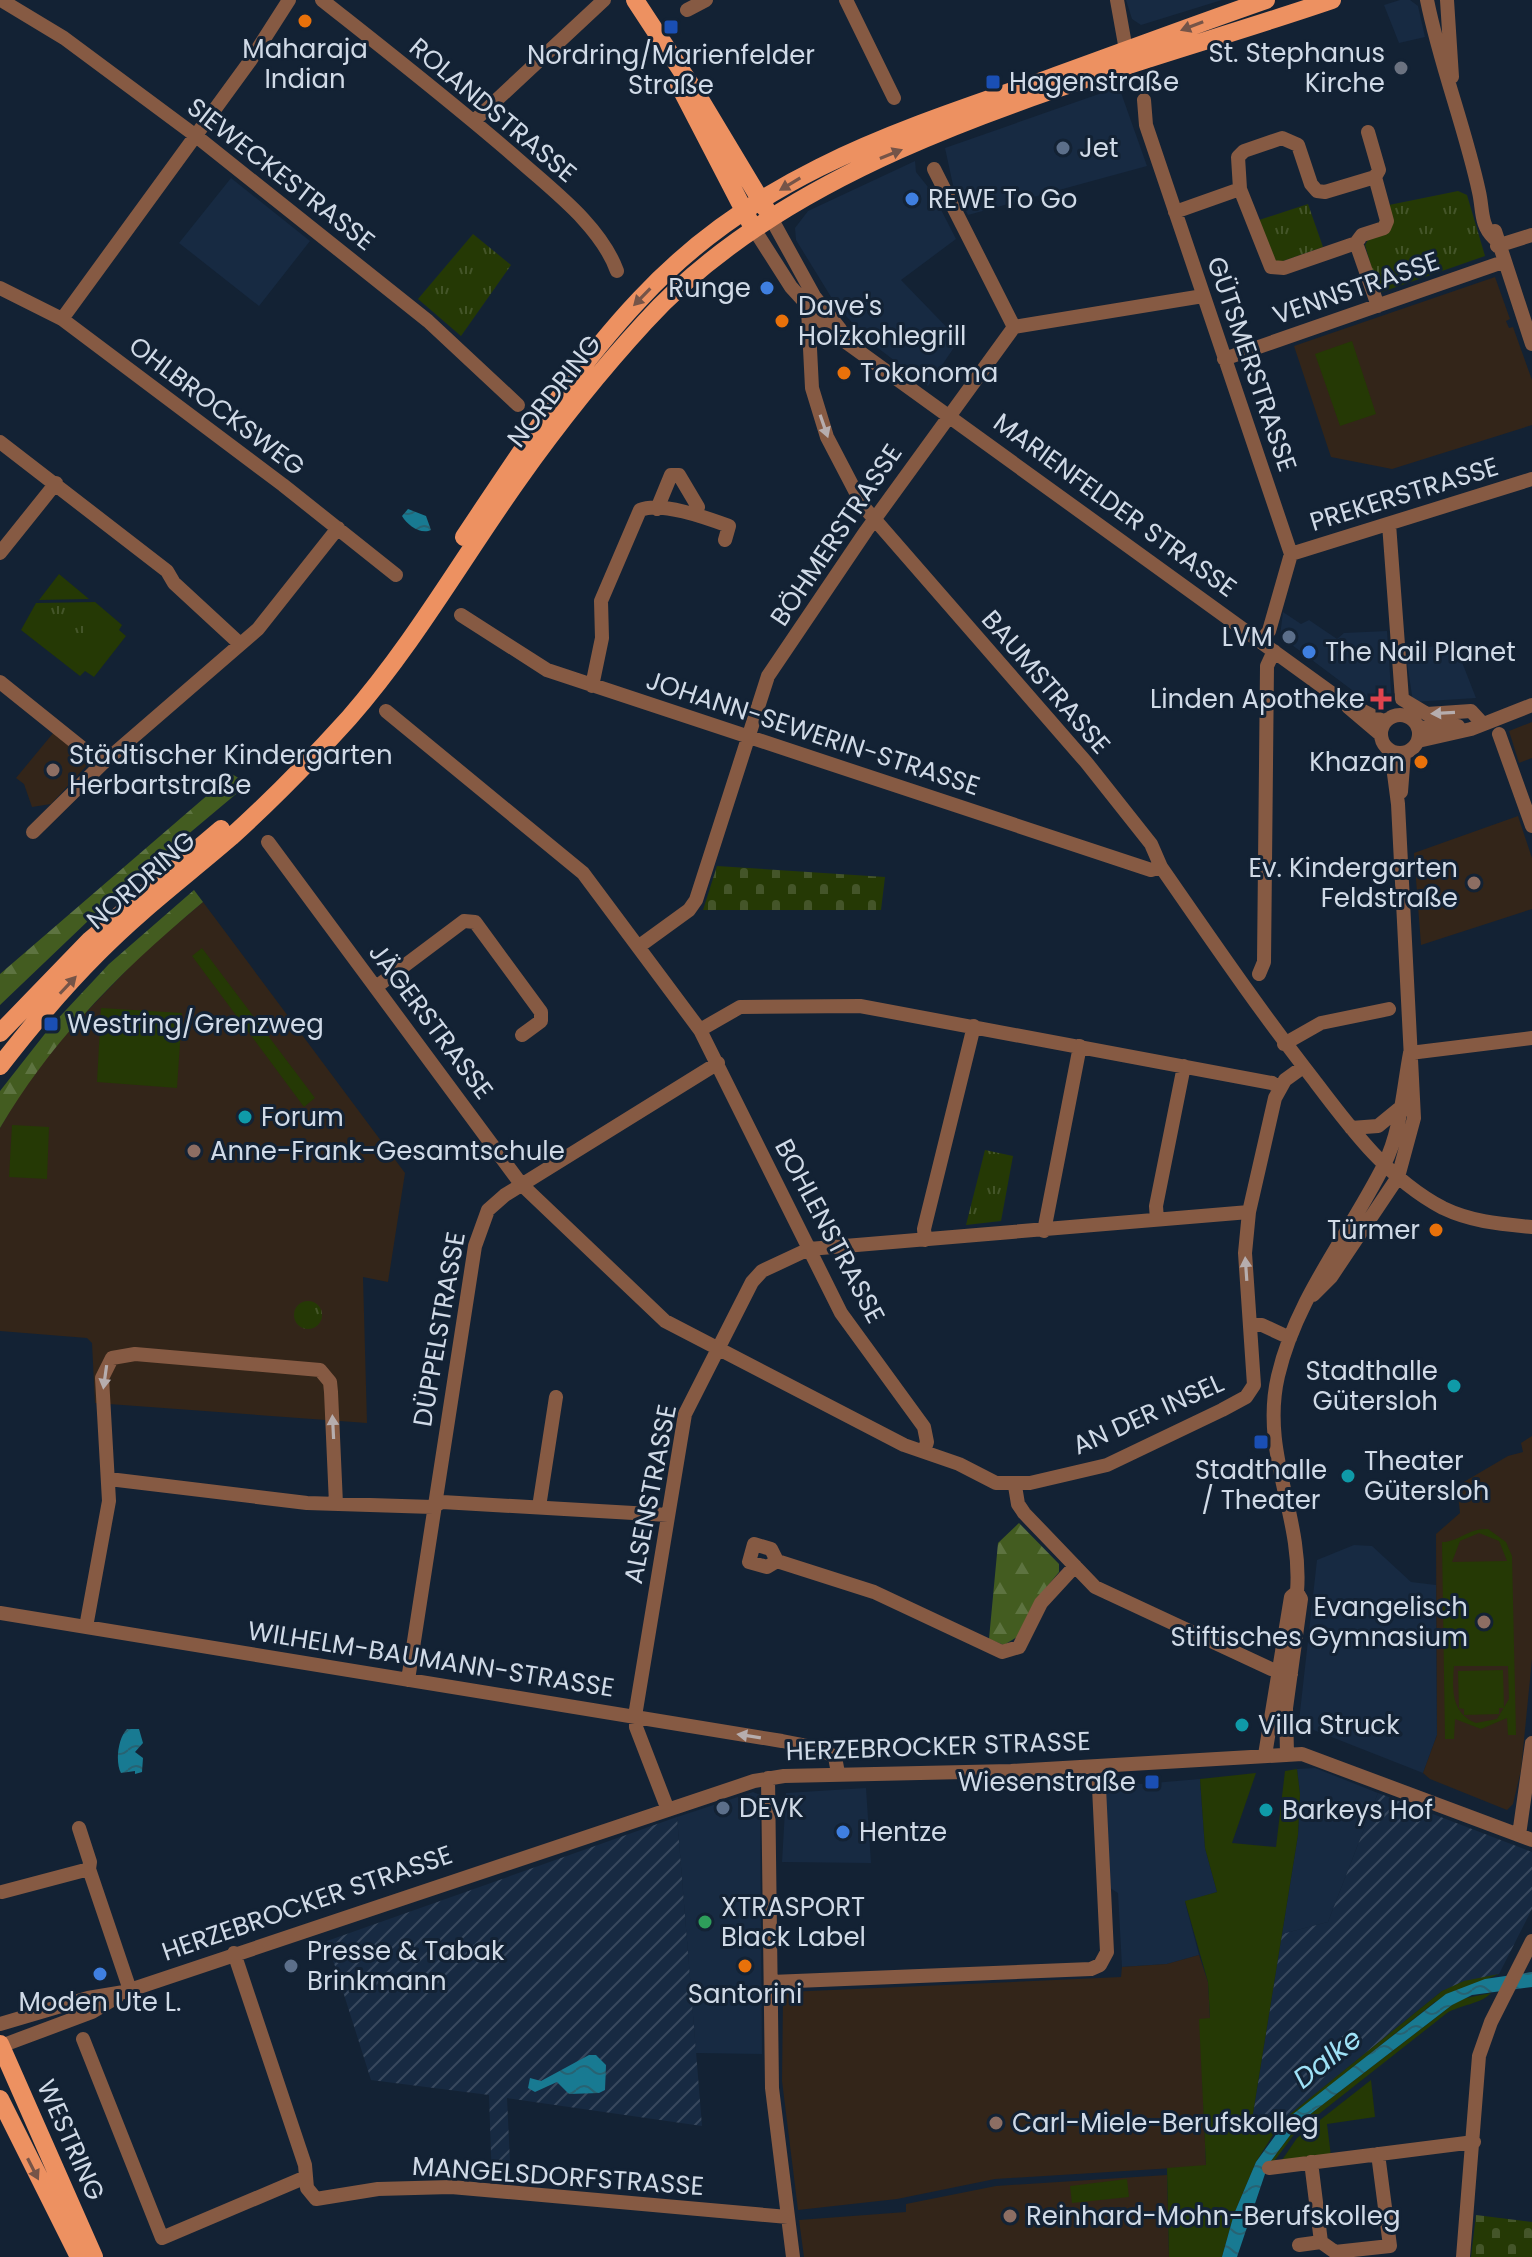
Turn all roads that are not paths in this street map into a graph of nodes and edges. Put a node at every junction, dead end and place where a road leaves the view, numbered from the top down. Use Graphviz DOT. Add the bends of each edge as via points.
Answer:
graph roads {
  1 [pos="1,0"];
  2 [pos="289,0"];
  3 [pos="322,0"];
  4 [pos="604,0"];
  5 [pos="635,0"];
  6 [pos="706,0"];
  7 [pos="846,0"];
  8 [pos="1117,0"];
  9 [pos="1266,0"];
  10 [pos="1332,0"];
  11 [pos="1427,0"];
  12 [pos="1447,0"];
  13 [pos="687,10"];
  14 [pos="653,27"];
  15 [pos="1126,50"];
  16 [pos="1452,89"];
  17 [pos="894,98"];
  18 [pos="1144,100"];
  19 [pos="474,121"];
  20 [pos="1368,132"];
  21 [pos="196,136"];
  22 [pos="934,169"];
  23 [pos="1375,177"];
  24 [pos="1240,189"];
  25 [pos="761,201"];
  26 [pos="744,211"];
  27 [pos="1175,212"];
  28 [pos="771,218"];
  29 [pos="754,229"];
  30 [pos="1532,235"];
  31 [pos="1496,242"];
  32 [pos="1356,243"];
  33 [pos="1503,262"];
  34 [pos="617,271"];
  35 [pos="0,288"];
  36 [pos="1203,296"];
  37 [pos="1378,306"];
  38 [pos="808,309"];
  39 [pos="62,319"];
  40 [pos="1014,327"];
  41 [pos="1532,344"];
  42 [pos="858,350"];
  43 [pos="1224,359"];
  44 [pos="518,405"];
  45 [pos="948,417"];
  46 [pos="0,442"];
  47 [pos="1532,479"];
  48 [pos="56,483"];
  49 [pos="657,509"];
  50 [pos="695,514"];
  51 [pos="874,520"];
  52 [pos="1389,524"];
  53 [pos="338,528"];
  54 [pos="725,540"];
  55 [pos="0,553"];
  56 [pos="1291,554"];
  57 [pos="396,575"];
  58 [pos="461,615"];
  59 [pos="1261,641"];
  60 [pos="239,643"];
  61 [pos="1274,651"];
  62 [pos="0,682"];
  63 [pos="592,686"];
  64 [pos="1532,705"];
  65 [pos="386,711"];
  66 [pos="1481,725"];
  67 [pos="1383,729"];
  68 [pos="1499,734"];
  69 [pos="1418,735"];
  70 [pos="749,737"];
  71 [pos="1398,752"];
  72 [pos="102,764"];
  73 [pos="1532,826"];
  74 [pos="33,832"];
  75 [pos="268,842"];
  76 [pos="1161,867"];
  77 [pos="638,947"];
  78 [pos="1259,974"];
  79 [pos="376,987"];
  80 [pos="1389,1009"];
  81 [pos="974,1026"];
  82 [pos="700,1030"];
  83 [pos="0,1033"];
  84 [pos="522,1035"];
  85 [pos="1532,1038"];
  86 [pos="1284,1044"];
  87 [pos="1080,1046"];
  88 [pos="1410,1053"];
  89 [pos="718,1063"];
  90 [pos="0,1066"];
  91 [pos="1184,1066"];
  92 [pos="1303,1067"];
  93 [pos="1280,1088"];
  94 [pos="1400,1108"];
  95 [pos="1351,1128"];
  96 [pos="1383,1165"];
  97 [pos="1398,1177"];
  98 [pos="521,1184"];
  99 [pos="1249,1212"];
  100 [pos="1157,1220"];
  101 [pos="1532,1227"];
  102 [pos="1044,1231"];
  103 [pos="925,1240"];
  104 [pos="809,1249"];
  105 [pos="1312,1296"];
  106 [pos="1250,1325"];
  107 [pos="1290,1338"];
  108 [pos="718,1350"];
  109 [pos="556,1397"];
  110 [pos="924,1451"];
  111 [pos="109,1479"];
  112 [pos="1015,1486"];
  113 [pos="336,1504"];
  114 [pos="433,1507"];
  115 [pos="539,1507"];
  116 [pos="668,1515"];
  117 [pos="777,1561"];
  118 [pos="1075,1566"];
  119 [pos="0,1613"];
  120 [pos="86,1627"];
  121 [pos="1286,1673"];
  122 [pos="408,1680"];
  123 [pos="635,1717"];
  124 [pos="1532,1743"];
  125 [pos="1287,1754"];
  126 [pos="1265,1755"];
  127 [pos="1098,1767"];
  128 [pos="838,1773"];
  129 [pos="768,1778"];
  130 [pos="668,1810"];
  131 [pos="79,1828"];
  132 [pos="1526,1837"];
  133 [pos="89,1869"];
  134 [pos="2,1892"];
  135 [pos="1532,1941"];
  136 [pos="234,1953"];
  137 [pos="771,1982"];
  138 [pos="127,1991"];
  139 [pos="0,2024"];
  140 [pos="83,2039"];
  141 [pos="0,2045"];
  142 [pos="0,2099"];
  143 [pos="1474,2142"];
  144 [pos="1378,2154"];
  145 [pos="1311,2162"];
  146 [pos="1269,2168"];
  147 [pos="306,2177"];
  148 [pos="788,2217"];
  149 [pos="1321,2242"];
  150 [pos="1299,2245"];
  151 [pos="79,2257"];
  152 [pos="94,2257"];
  153 [pos="793,2257"];
  154 [pos="1463,2257"];
  1 -- 21 [label="street, SIEWECKESTRASSE" via="64,38"];
  2 -- 21 [label="street"];
  3 -- 19 [label="street, ROLANDSTRASSE"];
  4 -- 19 [label="street"];
  5 -- 14 [label="main road, MARIENFELDER STRASSE"];
  6 -- 13 [label="street"];
  7 -- 17 [label="street"];
  8 -- 15 [label="street"];
  9 -- 15 [label="main road, NORDRING, one-way"];
  28 -- 10 [label="main road, NORDRING, one-way" via="862,165 939,135"];
  11 -- 16 [label="street"];
  12 -- 16 [label="street"];
  14 -- 25 [label="main road, MARIENFELDER STRASSE"];
  14 -- 26 [label="main road, MARIENFELDER STRASSE"];
  15 -- 25 [label="main road, NORDRING, one-way" via="890,133"];
  16 -- 31 [label="street"];
  18 -- 27 [label="street, GÜTSMERSTRASSE" via="1146,125"];
  19 -- 34 [label="street, ROLANDSTRASSE" via="559,196 610,253"];
  20 -- 23 [label="street" via="1379,170"];
  21 -- 39 [label="street"];
  21 -- 44 [label="street, SIEWECKESTRASSE" via="428,321"];
  22 -- 40 [label="street"];
  23 -- 24 [label="street" via="1317,191 1298,145 1282,138 1238,157"];
  23 -- 32 [label="street" via="1387,221"];
  24 -- 27 [label="street"];
  24 -- 32 [label="street" via="1271,267 1284,268"];
  25 -- 26 [label="main road, NORDRING"];
  25 -- 28 [label="main road, MARIENFELDER STRASSE"];
  26 -- 29 [label="main road, MARIENFELDER STRASSE"];
  26 -- 83 [label="main road, NORDRING, one-way" via="670,270 588,359 360,686 311,743 227,824 90,940"];
  27 -- 36 [label="street, GÜTSMERSTRASSE"];
  28 -- 29 [label="main road, NORDRING"];
  28 -- 42 [label="street, MARIENFELDER STRASSE" via="814,296"];
  29 -- 38 [label="street, MARIENFELDER STRASSE"];
  90 -- 29 [label="main road, NORDRING, one-way" via="99,952 319,752 367,695 586,390 659,308"];
  30 -- 31 [label="street"];
  31 -- 33 [label="street"];
  32 -- 37 [label="street"];
  33 -- 37 [label="street, VENNSTRASSE"];
  33 -- 41 [label="street"];
  35 -- 39 [label="street, OHLBROCKSWEG"];
  36 -- 40 [label="street"];
  36 -- 43 [label="street, GÜTSMERSTRASSE"];
  37 -- 43 [label="street, VENNSTRASSE"];
  38 -- 42 [label="street, MARIENFELDER STRASSE"];
  38 -- 51 [label="street, BAUMSTRASSE, one-way" via="812,388 827,437"];
  39 -- 53 [label="street, OHLBROCKSWEG"];
  40 -- 45 [label="street, BÖHMERSTRASSE"];
  42 -- 45 [label="street, MARIENFELDER STRASSE"];
  43 -- 56 [label="street, GÜTSMERSTRASSE"];
  45 -- 51 [label="street, BÖHMERSTRASSE"];
  45 -- 59 [label="street, MARIENFELDER STRASSE"];
  46 -- 48 [label="street"];
  47 -- 52 [label="street, PREKERSTRASSE"];
  48 -- 55 [label="street"];
  48 -- 60 [label="street" via="167,571"];
  49 -- 50 [label="street"];
  49 -- 50 [label="street" via="671,475 679,475 698,507"];
  49 -- 63 [label="street" via="640,510 601,601 602,638"];
  50 -- 54 [label="street" via="729,526"];
  51 -- 70 [label="street, BÖHMERSTRASSE" via="768,676"];
  51 -- 76 [label="street, BAUMSTRASSE" via="1086,762 1151,844"];
  52 -- 56 [label="street, PREKERSTRASSE"];
  66 -- 52 [label="street, one-way" via="1471,711 1427,714 1402,699"];
  53 -- 57 [label="street, OHLBROCKSWEG"];
  53 -- 60 [label="street" via="258,629"];
  56 -- 59 [label="street" via="1269,631"];
  58 -- 63 [label="street, JOHANN-SEWERIN-STRASSE" via="547,670"];
  59 -- 61 [label="street, MARIENFELDER STRASSE"];
  60 -- 72 [label="street"];
  61 -- 67 [label="street, MARIENFELDER STRASSE"];
  61 -- 78 [label="street" via="1267,666 1264,962"];
  62 -- 72 [label="street"];
  63 -- 70 [label="street, JOHANN-SEWERIN-STRASSE"];
  64 -- 66 [label="street"];
  65 -- 77 [label="street, BOHLENSTRASSE" via="583,873"];
  66 -- 69 [label="street"];
  67 -- 69 [label="street, MARIENFELDER STRASSE" via="1403,716"];
  67 -- 71 [label="street"];
  68 -- 73 [label="street"];
  69 -- 71 [label="street"];
  70 -- 76 [label="street, JOHANN-SEWERIN-STRASSE" via="1151,870"];
  70 -- 77 [label="street, BÖHMERSTRASSE" via="696,900"];
  71 -- 88 [label="street"];
  72 -- 74 [label="street"];
  75 -- 79 [label="street, JÄGERSTRASSE"];
  76 -- 86 [label="street, BAUMSTRASSE"];
  77 -- 82 [label="street, BOHLENSTRASSE"];
  79 -- 84 [label="street" via="464,921 475,922 541,1012 541,1021"];
  79 -- 98 [label="street, JÄGERSTRASSE"];
  80 -- 86 [label="street" via="1321,1023"];
  81 -- 82 [label="street" via="860,1006 740,1007"];
  81 -- 87 [label="street"];
  81 -- 103 [label="street"];
  82 -- 89 [label="street, BOHLENSTRASSE"];
  85 -- 88 [label="street"];
  86 -- 92 [label="street, BAUMSTRASSE"];
  87 -- 91 [label="street"];
  87 -- 102 [label="street"];
  88 -- 94 [label="street"];
  88 -- 97 [label="street" via="1414,1118"];
  89 -- 98 [label="street, DÜPPELSTRASSE"];
  89 -- 104 [label="street, BOHLENSTRASSE"];
  91 -- 93 [label="street"];
  91 -- 100 [label="street"];
  92 -- 93 [label="street"];
  92 -- 95 [label="street, BAUMSTRASSE"];
  93 -- 99 [label="street"];
  94 -- 95 [label="street" via="1378,1126"];
  94 -- 96 [label="street"];
  95 -- 96 [label="street, BAUMSTRASSE"];
  96 -- 97 [label="street, BAUMSTRASSE"];
  96 -- 105 [label="street"];
  97 -- 101 [label="street, BAUMSTRASSE" via="1467,1218"];
  97 -- 105 [label="street" via="1331,1277"];
  98 -- 108 [label="street, JÄGERSTRASSE" via="665,1321"];
  98 -- 114 [label="street, DÜPPELSTRASSE" via="488,1210 479,1230"];
  99 -- 100 [label="street, ALSENSTRASSE"];
  106 -- 99 [label="street, one-way" via="1245,1253"];
  100 -- 102 [label="street, ALSENSTRASSE"];
  102 -- 103 [label="street, ALSENSTRASSE"];
  103 -- 104 [label="street, ALSENSTRASSE"];
  104 -- 108 [label="street, ALSENSTRASSE" via="762,1271 752,1282"];
  104 -- 110 [label="street, BOHLENSTRASSE" via="841,1313 924,1427"];
  105 -- 107 [label="street"];
  106 -- 107 [label="street"];
  106 -- 112 [label="street, AN DER INSEL" via="1251,1391 1107,1465"];
  107 -- 121 [label="street" via="1275,1388 1272,1425 1275,1460 1295,1537 1301,1599"];
  108 -- 110 [label="street, JÄGERSTRASSE"];
  108 -- 116 [label="street, ALSENSTRASSE" via="685,1414"];
  109 -- 115 [label="street"];
  110 -- 112 [label="street" via="984,1480"];
  111 -- 113 [label="street"];
  113 -- 111 [label="street, one-way" via="330,1382 312,1367 135,1354 112,1358 102,1378"];
  111 -- 120 [label="street"];
  112 -- 118 [label="street" via="1024,1513"];
  113 -- 114 [label="street"];
  114 -- 115 [label="street" via="442,1502"];
  114 -- 122 [label="street, DÜPPELSTRASSE"];
  115 -- 116 [label="street"];
  116 -- 123 [label="street, ALSENSTRASSE"];
  117 -- 118 [label="street" via="874,1592 1002,1652 1019,1647 1041,1603"];
  118 -- 121 [label="street" via="1095,1587"];
  119 -- 120 [label="street, WILHELM-BAUMANN-STRASSE"];
  120 -- 122 [label="street, WILHELM-BAUMANN-STRASSE"];
  121 -- 125 [label="street"];
  121 -- 126 [label="street"];
  122 -- 123 [label="street, WILHELM-BAUMANN-STRASSE"];
  128 -- 123 [label="street, WILHELM-BAUMANN-STRASSE, one-way" via="837,1759 818,1748"];
  123 -- 130 [label="street, ALSENSTRASSE"];
  124 -- 132 [label="street"];
  125 -- 126 [label="street, HERZEBROCKER STRASSE"];
  125 -- 132 [label="street, HERZEBROCKER STRASSE" via="1336,1764"];
  126 -- 127 [label="street, HERZEBROCKER STRASSE"];
  127 -- 128 [label="street, HERZEBROCKER STRASSE"];
  127 -- 137 [label="street" via="1107,1952 1100,1965"];
  128 -- 129 [label="street, HERZEBROCKER STRASSE"];
  129 -- 130 [label="street, HERZEBROCKER STRASSE"];
  129 -- 137 [label="street"];
  130 -- 136 [label="street, HERZEBROCKER STRASSE"];
  131 -- 133 [label="street"];
  133 -- 134 [label="street"];
  133 -- 138 [label="street"];
  135 -- 143 [label="street" via="1479,2056"];
  136 -- 138 [label="street, HERZEBROCKER STRASSE"];
  136 -- 147 [label="street"];
  137 -- 148 [label="street" via="772,2088"];
  138 -- 139 [label="street, HERZEBROCKER STRASSE"];
  138 -- 141 [label="street, HERZEBROCKER STRASSE" via="92,2012"];
  140 -- 147 [label="street" via="162,2238"];
  141 -- 152 [label="main road, WESTRING"];
  142 -- 151 [label="main road, WESTRING, one-way"];
  143 -- 144 [label="street"];
  143 -- 154 [label="street"];
  144 -- 145 [label="street"];
  144 -- 149 [label="street" via="1390,2246 1335,2252"];
  145 -- 146 [label="street"];
  145 -- 149 [label="street"];
  147 -- 148 [label="street, MANGELSDORFSTRASSE" via="311,2196 321,2200 378,2189 451,2187"];
  148 -- 153 [label="street"];
  149 -- 150 [label="street"];
}
